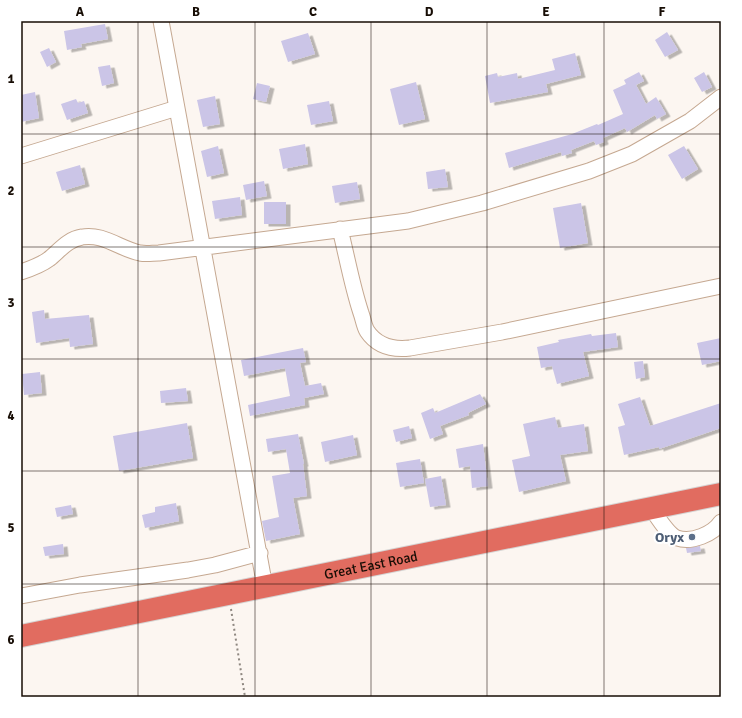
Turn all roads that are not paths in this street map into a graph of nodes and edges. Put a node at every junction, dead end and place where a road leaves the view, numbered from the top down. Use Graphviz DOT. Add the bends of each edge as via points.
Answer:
graph roads {
  1 [pos="160,21"];
  2 [pos="721,97"];
  3 [pos="177,108"];
  4 [pos="21,156"];
  5 [pos="340,229"];
  6 [pos="203,247"];
  7 [pos="21,272"];
  8 [pos="721,286"];
  9 [pos="721,494"];
  10 [pos="651,508"];
  11 [pos="721,522"];
  12 [pos="260,553"];
  13 [pos="265,587"];
  14 [pos="21,596"];
  15 [pos="21,636"];
  1 -- 3 [label="street"];
  2 -- 5 [label="street" via="690,121 638,150 588,171 482,203 408,221"];
  3 -- 4 [label="street"];
  3 -- 6 [label="street"];
  5 -- 6 [label="street"];
  5 -- 8 [label="street" via="366,330 376,341 397,349 502,332"];
  6 -- 7 [label="street" via="141,253 98,237 81,237 74,239 49,259"];
  6 -- 12 [label="street"];
  9 -- 10 [label="highway, Great East Road"];
  10 -- 11 [label="street" via="665,528 676,538 687,540 703,536 717,528"];
  10 -- 13 [label="highway, Great East Road"];
  12 -- 13 [label="street"];
  12 -- 14 [label="street" via="195,569"];
  13 -- 15 [label="highway, Great East Road"];
}
